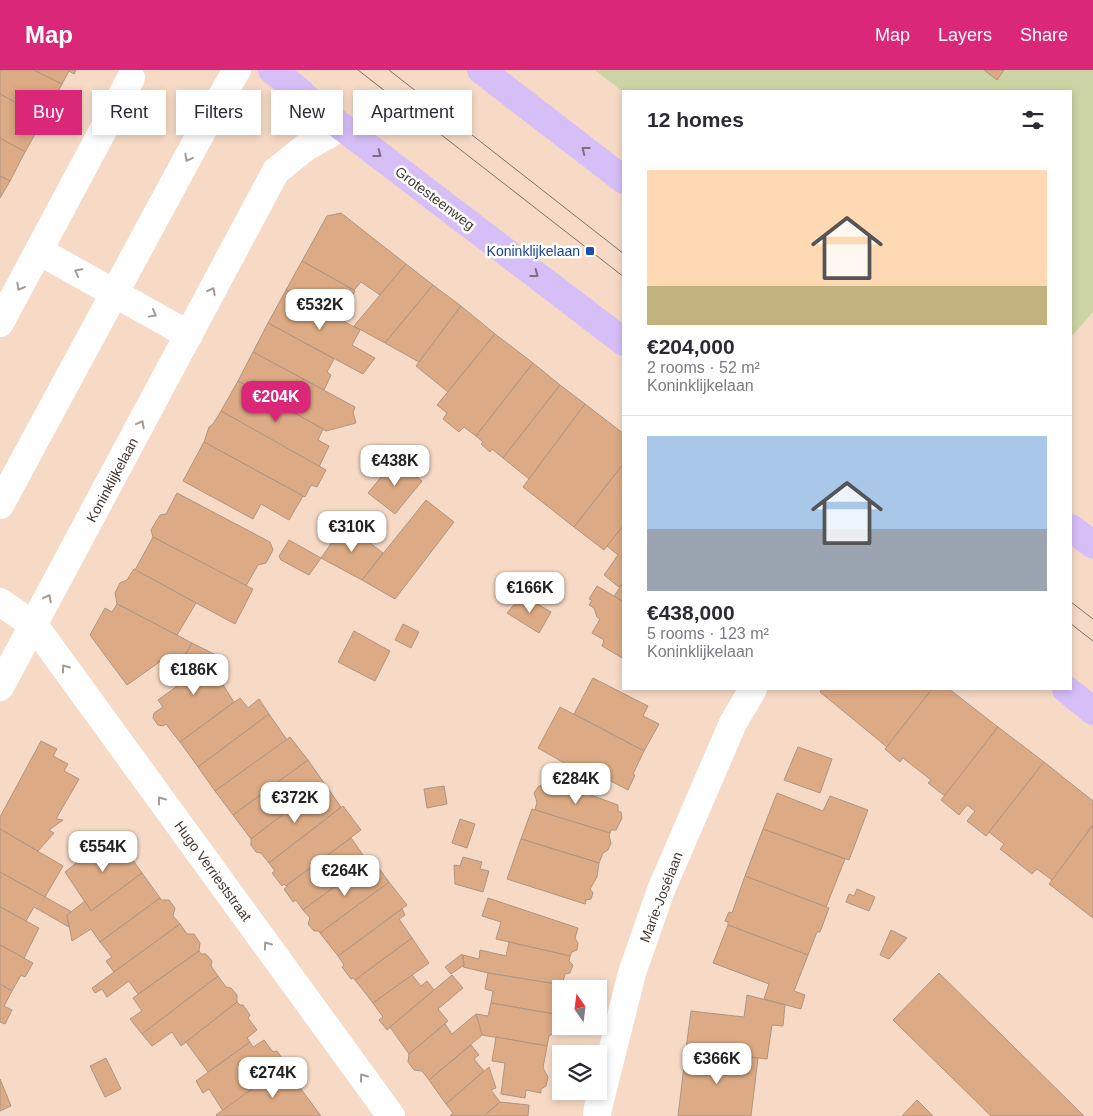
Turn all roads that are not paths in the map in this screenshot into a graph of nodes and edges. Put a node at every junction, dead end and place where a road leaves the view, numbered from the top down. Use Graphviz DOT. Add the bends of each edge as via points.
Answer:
graph roads {
  1 [pos="237,70"];
  2 [pos="272,70"];
  3 [pos="481,70"];
  4 [pos="131,78"];
  5 [pos="297,90"];
  6 [pos="343,128"];
  7 [pos="328,135"];
  8 [pos="622,178"];
  9 [pos="39,251"];
  10 [pos="116,293"];
  11 [pos="0,323"];
  12 [pos="190,334"];
  13 [pos="622,340"];
  14 [pos="0,505"];
  15 [pos="1072,529"];
  16 [pos="1093,545"];
  17 [pos="0,602"];
  18 [pos="34,626"];
  19 [pos="0,687"];
  20 [pos="752,690"];
  21 [pos="1067,690"];
  22 [pos="1093,711"];
  23 [pos="391,1116"];
  24 [pos="597,1116"];
  1 -- 10 [label="street, one-way"];
  2 -- 5 [label="main road, Grotesteenweg"];
  8 -- 3 [label="main road, one-way"];
  4 -- 9 [label="street"];
  6 -- 13 [label="main road, Grotesteenweg, one-way"];
  12 -- 7 [label="street, Koninklijkelaan, one-way" via="276,171"];
  10 -- 9 [label="street, one-way"];
  9 -- 11 [label="street, one-way"];
  10 -- 12 [label="street, one-way"];
  10 -- 14 [label="street"];
  18 -- 12 [label="street, Koninklijkelaan, one-way"];
  15 -- 16 [label="main road"];
  17 -- 18 [label="street"];
  18 -- 19 [label="street, Koninklijkelaan"];
  23 -- 18 [label="street, Hugo Verrieststraat, one-way"];
  20 -- 24 [label="street, Marie-Josélaan" via="733,723 661,890 632,973"];
  21 -- 22 [label="main road"];
}
